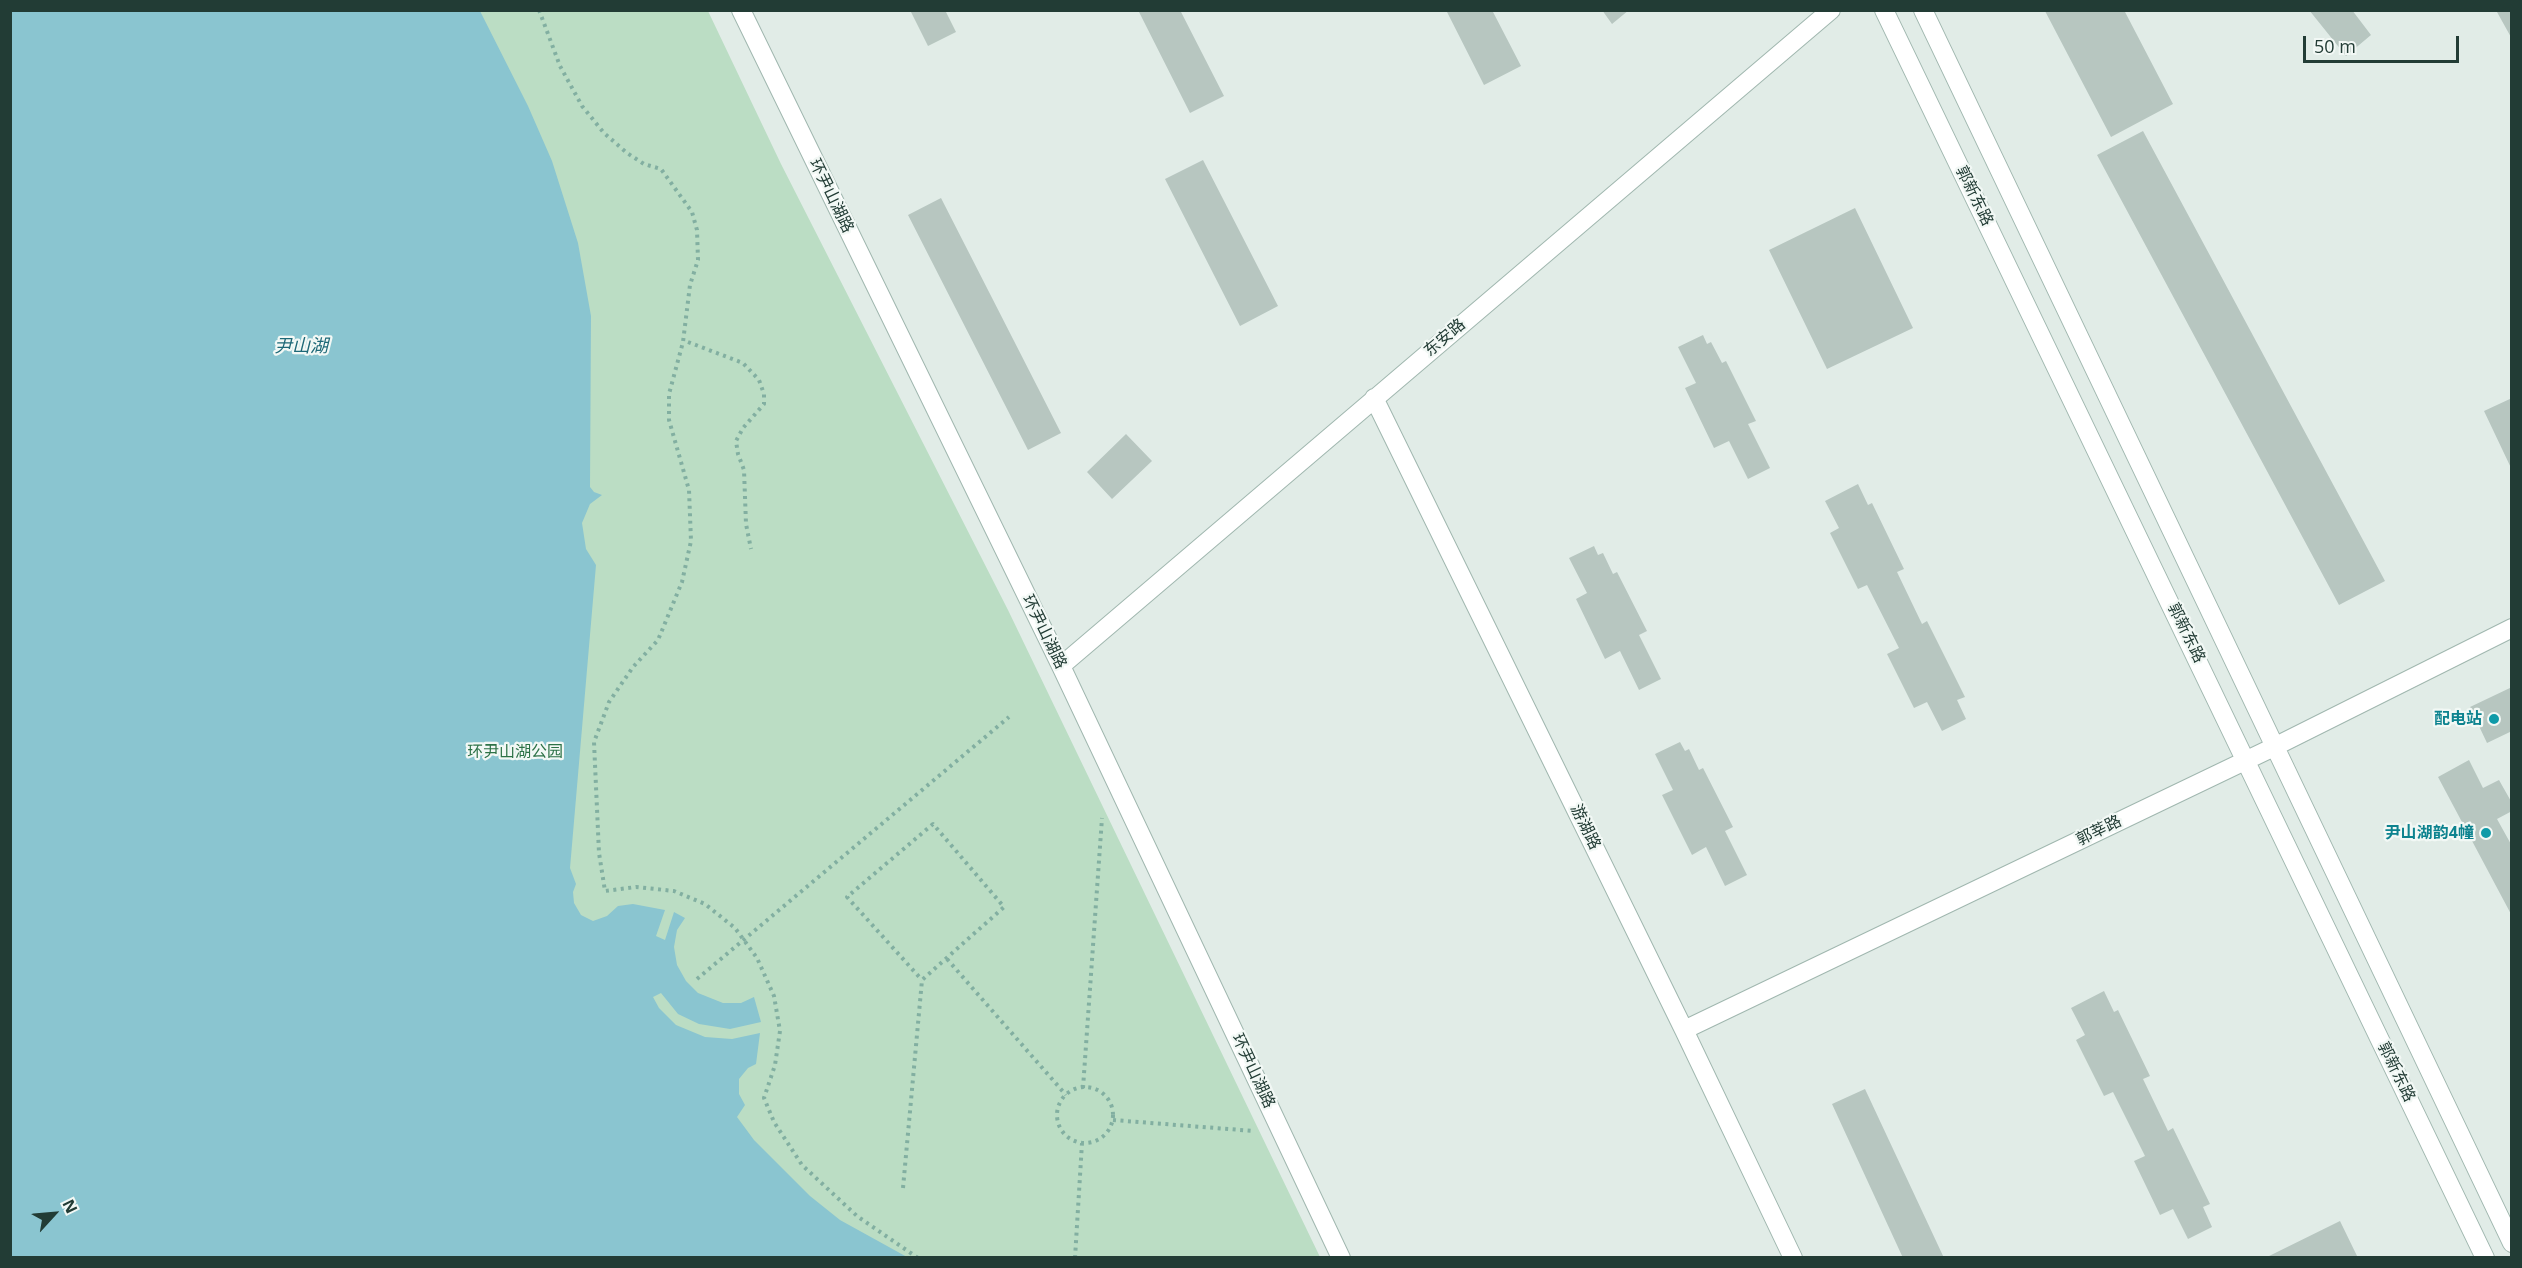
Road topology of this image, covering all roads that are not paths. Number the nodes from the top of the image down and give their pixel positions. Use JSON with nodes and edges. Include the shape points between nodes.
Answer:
{"nodes":[{"id":1,"x":741,"y":10,"type":"edge"},
{"id":2,"x":1831,"y":10,"type":"edge"},
{"id":3,"x":1884,"y":10,"type":"edge"},
{"id":4,"x":1923,"y":10,"type":"edge"},
{"id":5,"x":1374,"y":398,"type":"junction"},
{"id":6,"x":2511,"y":628,"type":"edge"},
{"id":7,"x":1061,"y":666,"type":"junction"},
{"id":8,"x":2274,"y":747,"type":"junction"},
{"id":9,"x":2247,"y":760,"type":"junction"},
{"id":10,"x":1684,"y":1030,"type":"junction"},
{"id":11,"x":2511,"y":1243,"type":"edge"},
{"id":12,"x":1341,"y":1257,"type":"edge"},
{"id":13,"x":1793,"y":1257,"type":"edge"},
{"id":14,"x":2485,"y":1257,"type":"edge"}],
"edges":[{"from":1,"to":7,"type":"street","name":"环尹山湖路"},
{"from":2,"to":5,"type":"street","name":"东安路"},
{"from":3,"to":9,"type":"street","name":"郭新东路"},
{"from":4,"to":8,"type":"street","name":"郭新东路"},
{"from":5,"to":7,"type":"street","name":"东安路"},
{"from":5,"to":10,"type":"street","name":"游湖路"},
{"from":6,"to":8,"type":"street","name":"郭莘路"},
{"from":7,"to":12,"type":"street","name":"环尹山湖路"},
{"from":8,"to":9,"type":"street","name":"郭莘路"},
{"from":8,"to":11,"type":"street","name":"郭新东路"},
{"from":9,"to":10,"type":"street","name":"郭莘路"},
{"from":9,"to":14,"type":"street","name":"郭新东路"},
{"from":10,"to":13,"type":"street","name":"游湖路"}]}
